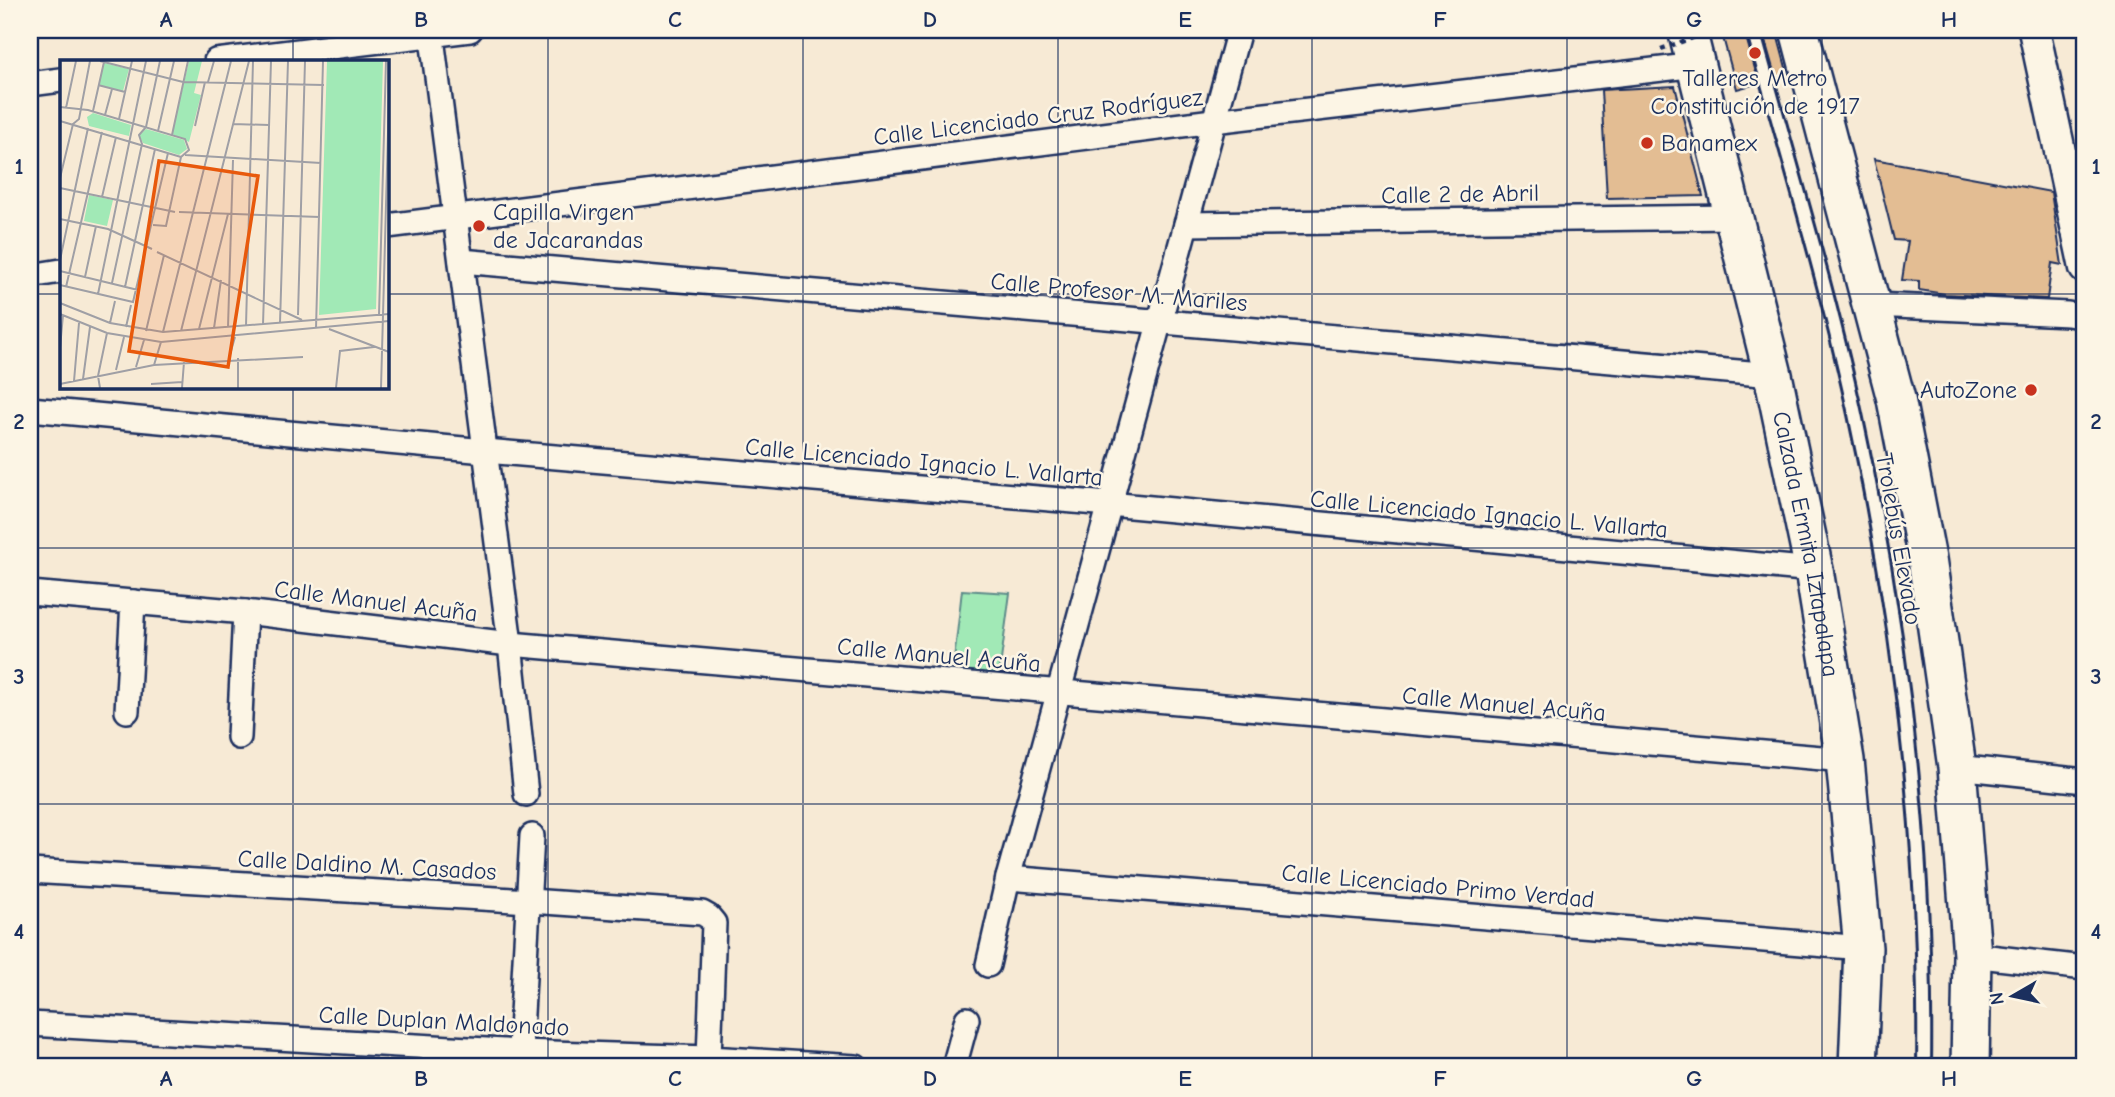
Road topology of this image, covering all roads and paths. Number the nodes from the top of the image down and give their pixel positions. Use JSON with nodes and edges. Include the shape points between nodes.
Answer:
{"nodes":[{"id":1,"x":470,"y":30,"type":"edge"},
{"id":2,"x":1239,"y":30,"type":"edge"},
{"id":3,"x":1715,"y":30,"type":"edge"},
{"id":4,"x":1753,"y":30,"type":"edge"},
{"id":5,"x":1799,"y":30,"type":"edge"},
{"id":6,"x":2034,"y":30,"type":"edge"},
{"id":7,"x":431,"y":32,"type":"edge"},
{"id":8,"x":1674,"y":40,"type":"edge"},
{"id":9,"x":223,"y":60,"type":"edge"},
{"id":10,"x":1697,"y":65,"type":"junction"},
{"id":11,"x":60,"y":80,"type":"edge"},
{"id":12,"x":30,"y":84,"type":"edge"},
{"id":13,"x":1213,"y":121,"type":"junction"},
{"id":14,"x":455,"y":217,"type":"junction"},
{"id":15,"x":1735,"y":217,"type":"junction"},
{"id":16,"x":1186,"y":224,"type":"junction"},
{"id":17,"x":388,"y":226,"type":"edge"},
{"id":18,"x":461,"y":261,"type":"junction"},
{"id":19,"x":2085,"y":268,"type":"edge"},
{"id":20,"x":60,"y":271,"type":"edge"},
{"id":21,"x":30,"y":276,"type":"edge"},
{"id":22,"x":1873,"y":305,"type":"junction"},
{"id":23,"x":2085,"y":317,"type":"edge"},
{"id":24,"x":1158,"y":322,"type":"junction"},
{"id":25,"x":1773,"y":375,"type":"junction"},
{"id":26,"x":30,"y":410,"type":"edge"},
{"id":27,"x":485,"y":451,"type":"junction"},
{"id":28,"x":1109,"y":504,"type":"junction"},
{"id":29,"x":1814,"y":570,"type":"junction"},
{"id":30,"x":30,"y":593,"type":"edge"},
{"id":31,"x":133,"y":602,"type":"junction"},
{"id":32,"x":245,"y":611,"type":"junction"},
{"id":33,"x":510,"y":644,"type":"junction"},
{"id":34,"x":1059,"y":692,"type":"junction"},
{"id":35,"x":127,"y":711,"type":"dead end"},
{"id":36,"x":239,"y":737,"type":"dead end"},
{"id":37,"x":1845,"y":760,"type":"junction"},
{"id":38,"x":1957,"y":767,"type":"junction"},
{"id":39,"x":2085,"y":781,"type":"edge"},
{"id":40,"x":526,"y":794,"type":"dead end"},
{"id":41,"x":532,"y":836,"type":"dead end"},
{"id":42,"x":30,"y":871,"type":"edge"},
{"id":43,"x":1008,"y":878,"type":"junction"},
{"id":44,"x":530,"y":901,"type":"junction"},
{"id":45,"x":1863,"y":947,"type":"junction"},
{"id":46,"x":1972,"y":955,"type":"junction"},
{"id":47,"x":988,"y":965,"type":"dead end"},
{"id":48,"x":2085,"y":968,"type":"edge"},
{"id":49,"x":967,"y":1019,"type":"dead end"},
{"id":50,"x":30,"y":1024,"type":"edge"},
{"id":51,"x":709,"y":1058,"type":"junction"},
{"id":52,"x":520,"y":1060,"type":"edge"},
{"id":53,"x":856,"y":1067,"type":"edge"},
{"id":54,"x":954,"y":1067,"type":"edge"},
{"id":55,"x":1858,"y":1067,"type":"edge"},
{"id":56,"x":1924,"y":1067,"type":"edge"},
{"id":57,"x":1970,"y":1067,"type":"edge"}],
"edges":[{"from":1,"to":7,"type":"street"},
{"from":2,"to":13,"type":"street"},
{"from":3,"to":8,"type":"path","bridge":true},
{"from":4,"to":56,"type":"lane","name":"Trolebús Elevado","via":[[1843,362],[1885,575],[1917,841]]},
{"from":5,"to":22,"type":"main road"},
{"from":6,"to":19,"type":"street"},
{"from":7,"to":9,"type":"street"},
{"from":7,"to":14,"type":"street"},
{"from":8,"to":10,"type":"main road","name":"Calzada Ermita Iztapalapa"},
{"from":10,"to":13,"type":"street","name":"Calle Licenciado Cruz Rodríguez"},
{"from":10,"to":15,"type":"main road","name":"Calzada Ermita Iztapalapa"},
{"from":11,"to":12,"type":"street"},
{"from":13,"to":14,"type":"street","name":"Calle Licenciado Cruz Rodríguez"},
{"from":13,"to":16,"type":"street"},
{"from":14,"to":17,"type":"street","name":"Calle Licenciado Cruz Rodríguez"},
{"from":14,"to":18,"type":"street"},
{"from":15,"to":16,"type":"street","name":"Calle 2 de Abril"},
{"from":15,"to":25,"type":"main road","name":"Calzada Ermita Iztapalapa"},
{"from":16,"to":24,"type":"street"},
{"from":18,"to":24,"type":"street","name":"Calle Profesor M. Mariles"},
{"from":18,"to":27,"type":"street"},
{"from":20,"to":21,"type":"street"},
{"from":22,"to":23,"type":"street"},
{"from":22,"to":38,"type":"main road","via":[[1927,559]]},
{"from":24,"to":25,"type":"street","name":"Calle Profesor M. Mariles"},
{"from":24,"to":28,"type":"street"},
{"from":25,"to":29,"type":"main road","name":"Calzada Ermita Iztapalapa"},
{"from":26,"to":27,"type":"street","name":"Calle Licenciado Ignacio L. Vallarta"},
{"from":27,"to":28,"type":"street","name":"Calle Licenciado Ignacio L. Vallarta"},
{"from":27,"to":33,"type":"street"},
{"from":28,"to":29,"type":"street","name":"Calle Licenciado Ignacio L. Vallarta"},
{"from":28,"to":34,"type":"street"},
{"from":29,"to":37,"type":"main road","name":"Calzada Ermita Iztapalapa"},
{"from":30,"to":31,"type":"street","name":"Calle Manuel Acuña"},
{"from":31,"to":32,"type":"street","name":"Calle Manuel Acuña"},
{"from":31,"to":35,"type":"street"},
{"from":32,"to":33,"type":"street","name":"Calle Manuel Acuña"},
{"from":32,"to":36,"type":"street"},
{"from":33,"to":34,"type":"street","name":"Calle Manuel Acuña"},
{"from":33,"to":40,"type":"street"},
{"from":34,"to":37,"type":"street","name":"Calle Manuel Acuña"},
{"from":34,"to":43,"type":"street"},
{"from":37,"to":45,"type":"main road","name":"Calzada Ermita Iztapalapa"},
{"from":38,"to":39,"type":"street"},
{"from":38,"to":46,"type":"main road"},
{"from":41,"to":44,"type":"street"},
{"from":42,"to":44,"type":"street","name":"Calle Daldino M. Casados"},
{"from":43,"to":45,"type":"street","name":"Calle Licenciado Primo Verdad"},
{"from":43,"to":47,"type":"street"},
{"from":44,"to":51,"type":"street","name":"Calle Daldino M. Casados","via":[[709,917],[715,923]]},
{"from":44,"to":52,"type":"street"},
{"from":45,"to":55,"type":"main road","name":"Calzada Ermita Iztapalapa"},
{"from":46,"to":48,"type":"street"},
{"from":46,"to":57,"type":"main road"},
{"from":49,"to":54,"type":"street"},
{"from":50,"to":52,"type":"street","name":"Calle Duplan Maldonado"},
{"from":51,"to":52,"type":"street","name":"Calle Duplan Maldonado"},
{"from":51,"to":53,"type":"street","name":"Calle Duplan Maldonado"}]}
